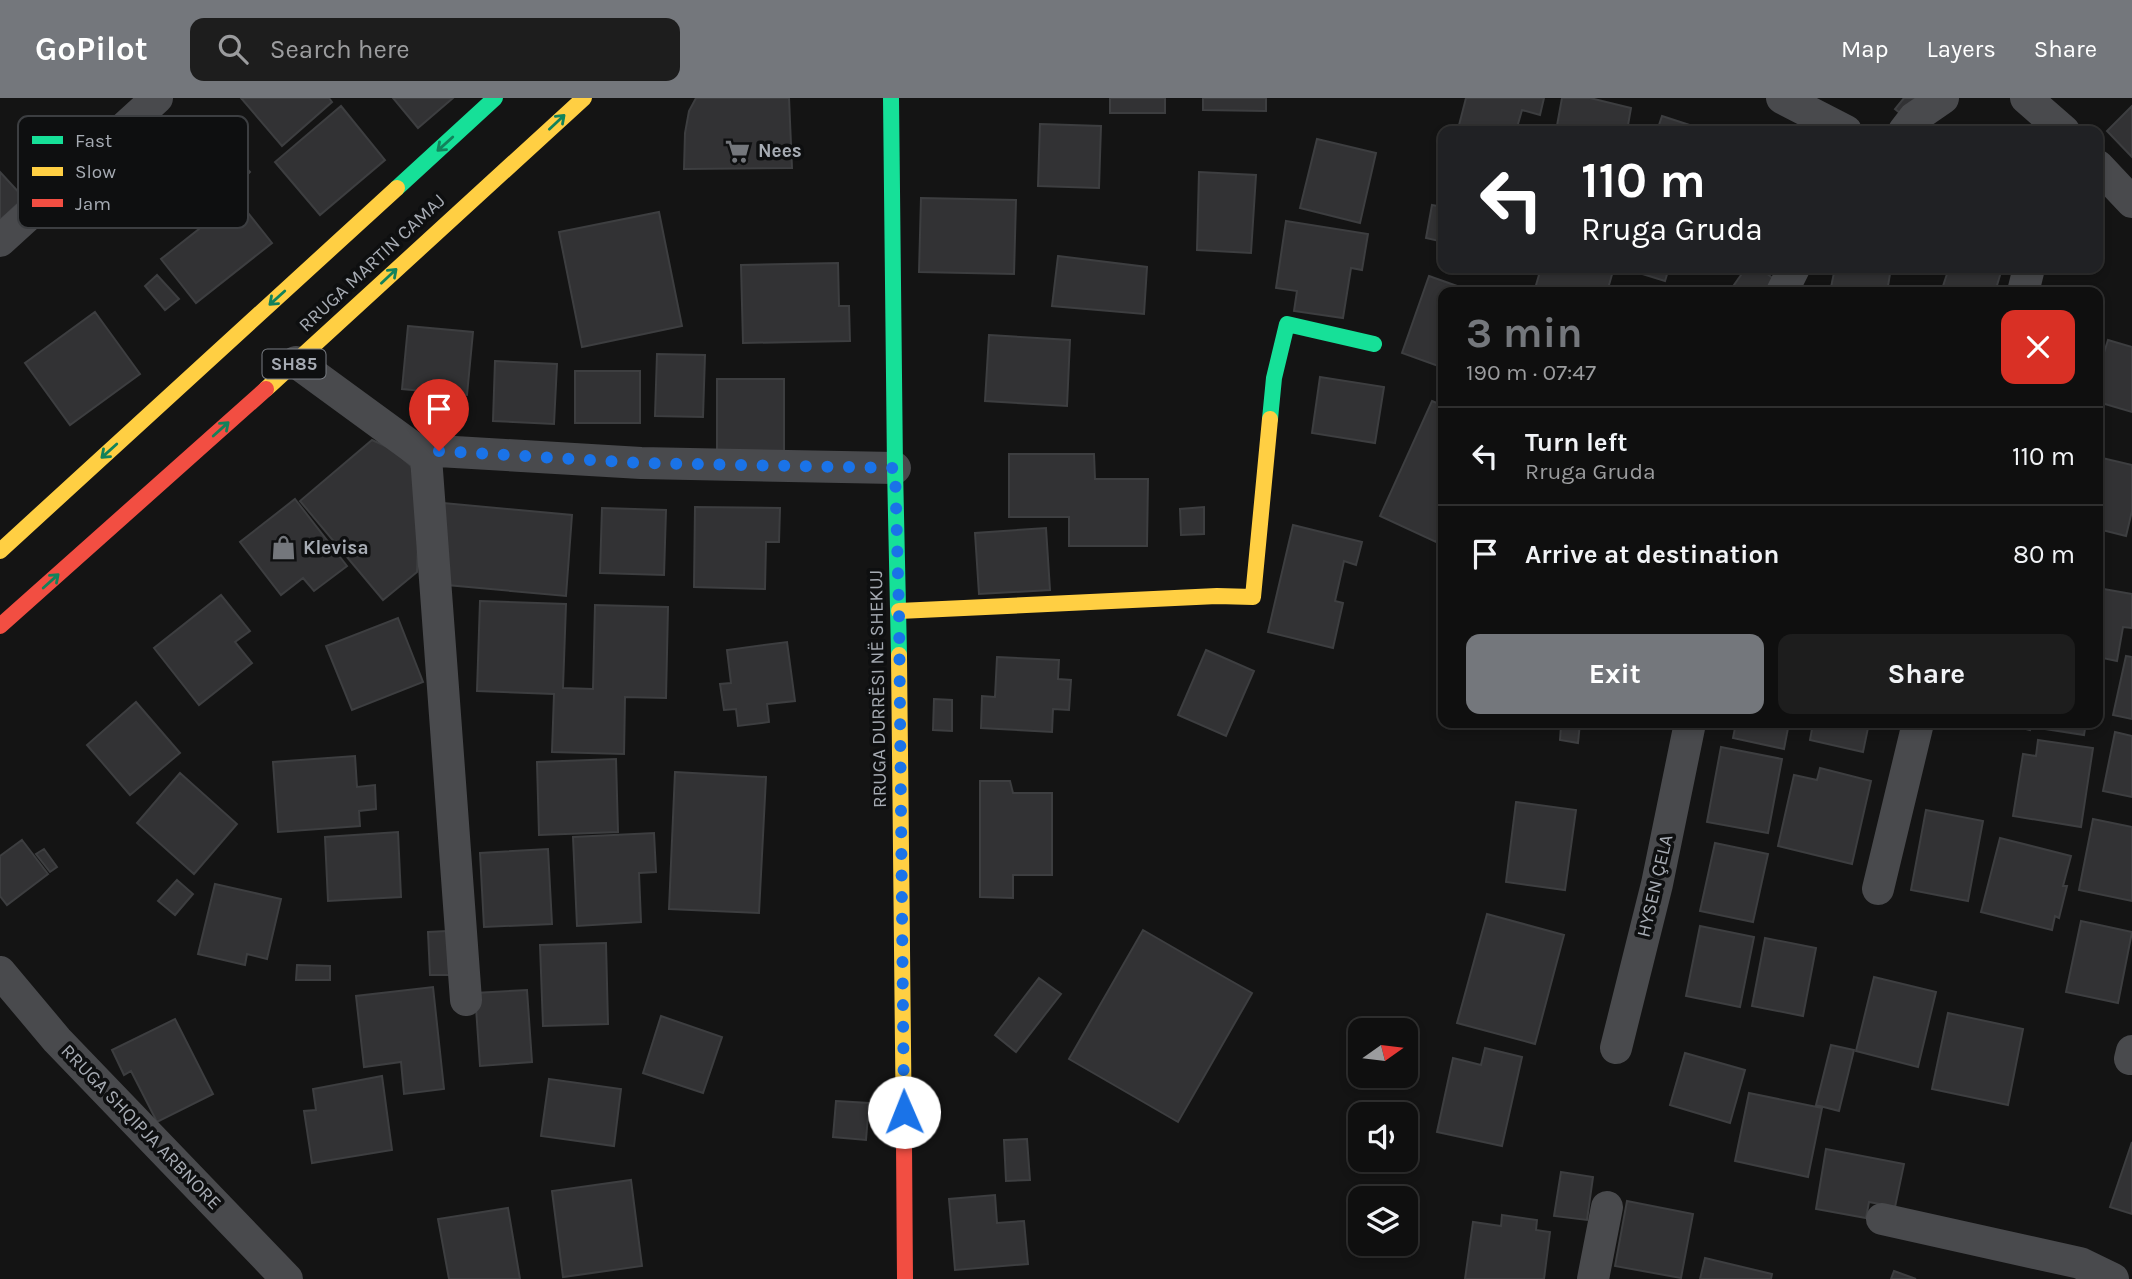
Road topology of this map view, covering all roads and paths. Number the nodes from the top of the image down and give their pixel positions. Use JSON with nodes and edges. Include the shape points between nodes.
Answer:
{"nodes":[{"id":1,"x":157,"y":98,"type":"edge"},
{"id":2,"x":495,"y":98,"type":"edge"},
{"id":3,"x":584,"y":98,"type":"edge"},
{"id":4,"x":891,"y":98,"type":"edge"},
{"id":5,"x":1782,"y":98,"type":"edge"},
{"id":6,"x":1943,"y":98,"type":"edge"},
{"id":7,"x":2026,"y":98,"type":"edge"},
{"id":8,"x":137,"y":116,"type":"edge"},
{"id":9,"x":1836,"y":126,"type":"edge"},
{"id":10,"x":1908,"y":126,"type":"edge"},
{"id":11,"x":2058,"y":126,"type":"edge"},
{"id":12,"x":2103,"y":171,"type":"edge"},
{"id":13,"x":2132,"y":202,"type":"edge"},
{"id":14,"x":18,"y":224,"type":"edge"},
{"id":15,"x":0,"y":240,"type":"edge"},
{"id":16,"x":1374,"y":344,"type":"dead end"},
{"id":17,"x":296,"y":362,"type":"junction"},
{"id":18,"x":426,"y":457,"type":"junction"},
{"id":19,"x":895,"y":468,"type":"junction"},
{"id":20,"x":0,"y":551,"type":"edge"},
{"id":21,"x":899,"y":611,"type":"junction"},
{"id":22,"x":0,"y":626,"type":"edge"},
{"id":23,"x":1689,"y":728,"type":"edge"},
{"id":24,"x":1917,"y":728,"type":"edge"},
{"id":25,"x":1878,"y":889,"type":"dead end"},
{"id":26,"x":0,"y":972,"type":"edge"},
{"id":27,"x":466,"y":1000,"type":"dead end"},
{"id":28,"x":1616,"y":1048,"type":"dead end"},
{"id":29,"x":1607,"y":1207,"type":"dead end"},
{"id":30,"x":1882,"y":1219,"type":"dead end"},
{"id":31,"x":286,"y":1279,"type":"edge"},
{"id":32,"x":905,"y":1279,"type":"edge"},
{"id":33,"x":1593,"y":1279,"type":"edge"},
{"id":34,"x":2113,"y":1279,"type":"edge"}],
"edges":[{"from":1,"to":8,"type":"street"},
{"from":2,"to":20,"type":"main road","name":"RRUGA MARTIN CAMAJ","number":"SH85","one_way":true},
{"from":17,"to":3,"type":"main road","name":"RRUGA MARTIN CAMAJ","number":"SH85","one_way":true},
{"from":4,"to":19,"type":"main road","name":"RRUGA DURRËSI NË SHEKUJ"},
{"from":5,"to":9,"type":"street"},
{"from":6,"to":10,"type":"street"},
{"from":7,"to":11,"type":"street"},
{"from":12,"to":13,"type":"street"},
{"from":14,"to":15,"type":"street"},
{"from":16,"to":21,"type":"main road","via":[[1287,324],[1274,378],[1253,597]]},
{"from":17,"to":18,"type":"street"},
{"from":22,"to":17,"type":"main road","name":"RRUGA MARTIN CAMAJ","number":"SH85","one_way":true},
{"from":18,"to":19,"type":"street","via":[[439,451],[641,463]]},
{"from":18,"to":27,"type":"street"},
{"from":19,"to":21,"type":"main road","name":"RRUGA DURRËSI NË SHEKUJ"},
{"from":21,"to":32,"type":"main road","name":"RRUGA DURRËSI NË SHEKUJ"},
{"from":23,"to":28,"type":"street","name":"HYSEN ÇELA","via":[[1657,884]]},
{"from":24,"to":25,"type":"street"},
{"from":26,"to":31,"type":"street","name":"RRUGA SHQIPJA ARBNORE","via":[[57,1040]]},
{"from":29,"to":33,"type":"street"},
{"from":30,"to":34,"type":"street","via":[[2080,1263]]}]}
